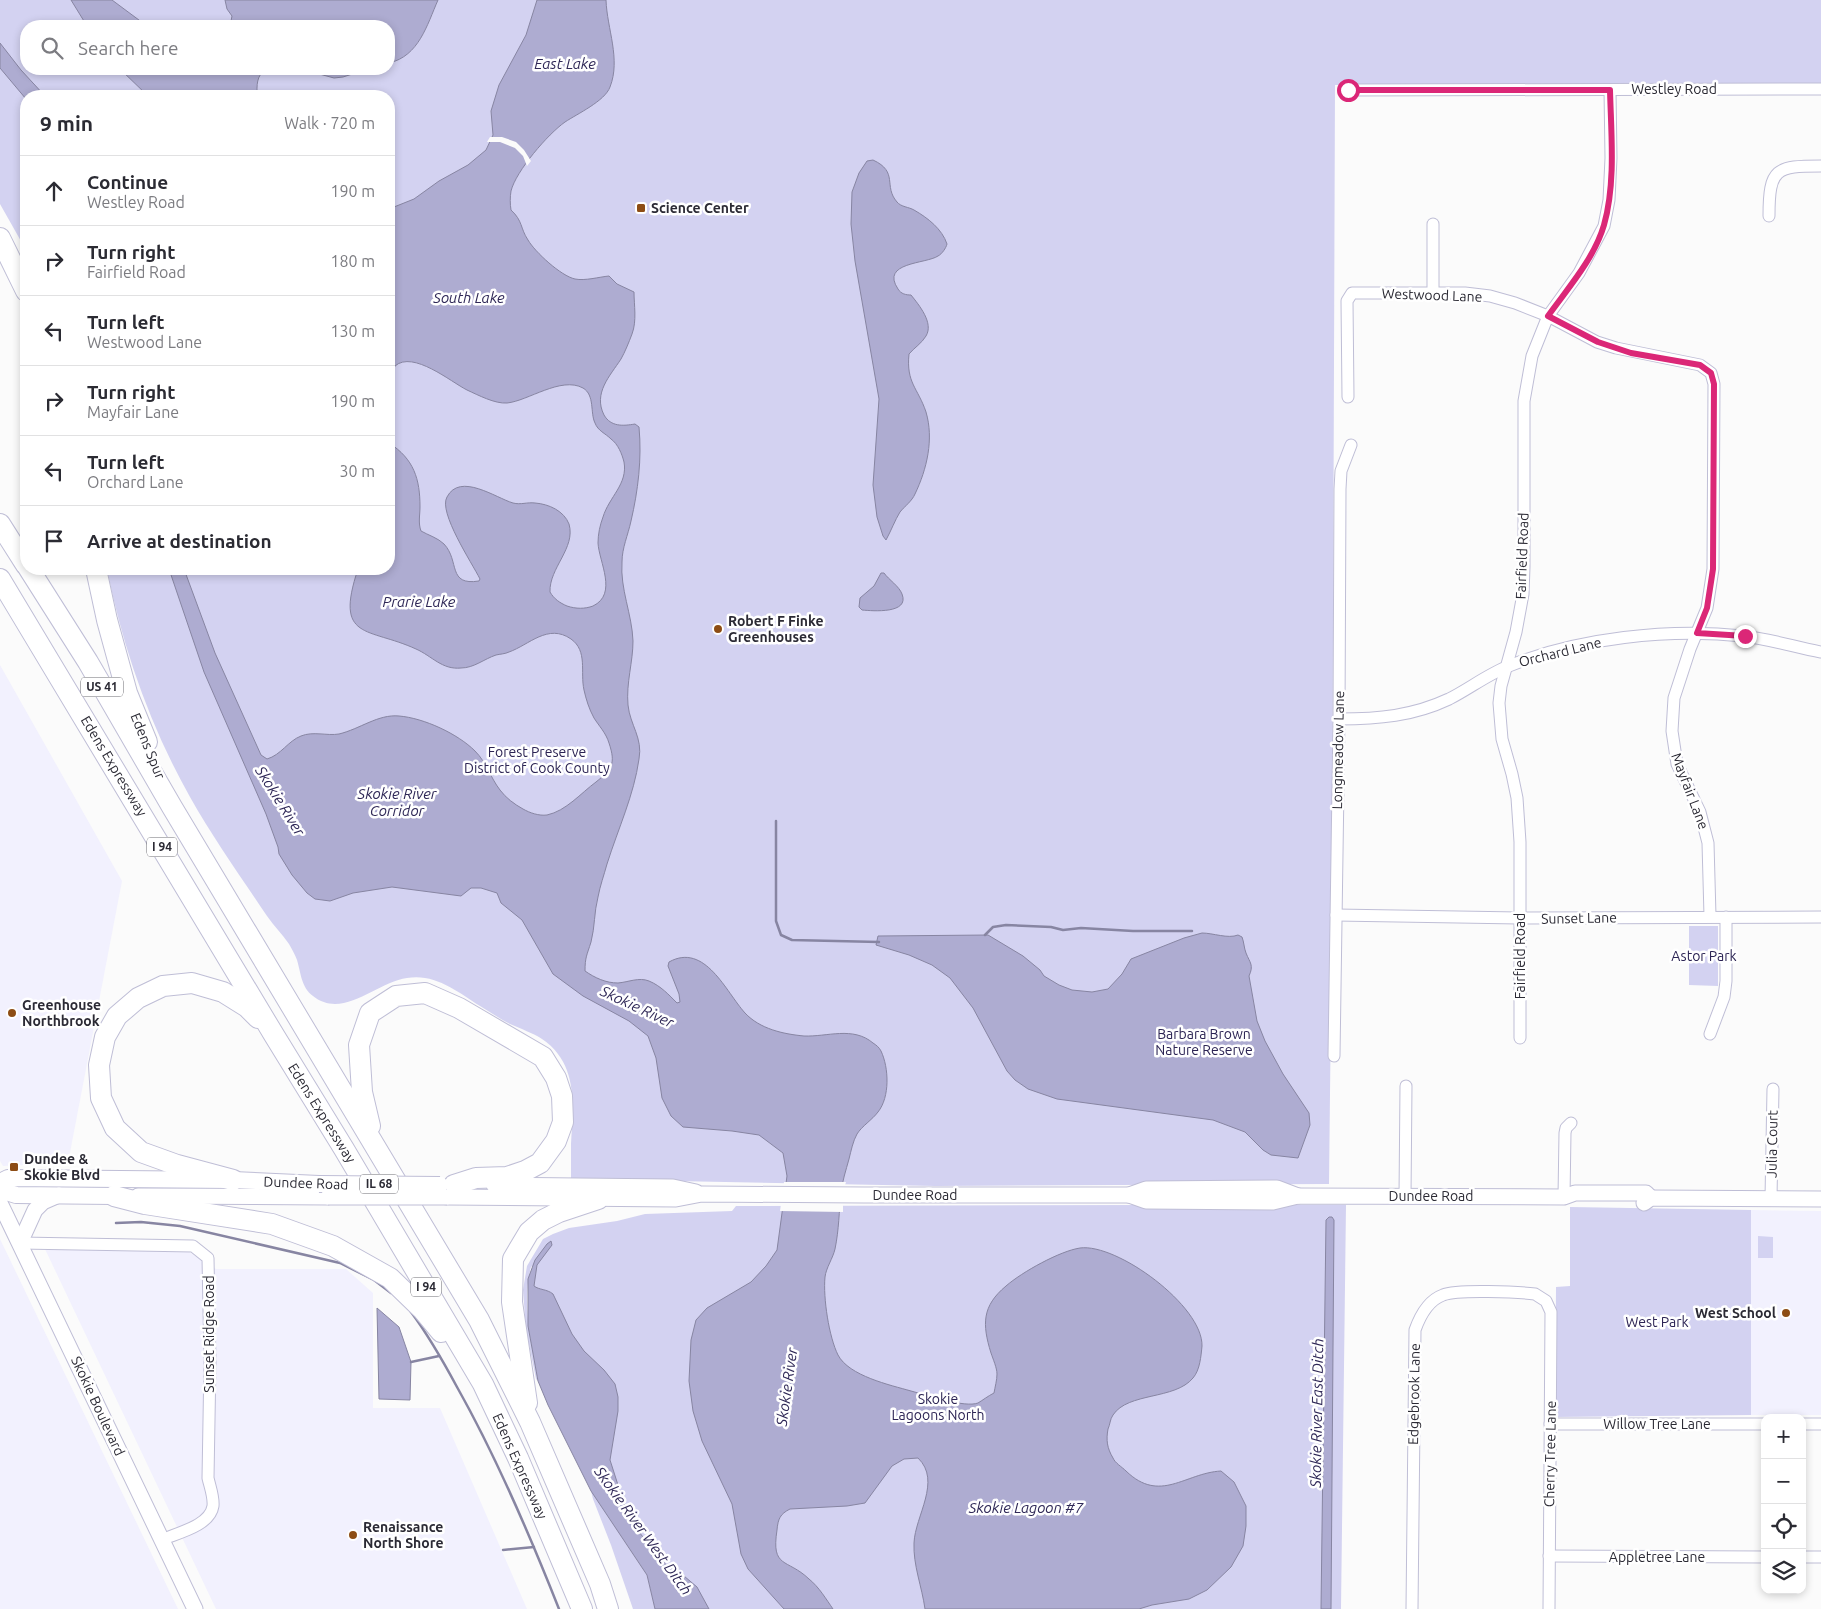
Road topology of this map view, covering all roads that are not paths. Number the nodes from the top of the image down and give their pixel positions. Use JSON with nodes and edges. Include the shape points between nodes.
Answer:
{"nodes":[{"id":1,"x":1821,"y":89,"type":"edge"},
{"id":2,"x":1348,"y":90,"type":"dead end"},
{"id":3,"x":1610,"y":90,"type":"junction"},
{"id":4,"x":1821,"y":166,"type":"edge"},
{"id":5,"x":1769,"y":216,"type":"dead end"},
{"id":6,"x":1433,"y":224,"type":"dead end"},
{"id":7,"x":0,"y":238,"type":"edge"},
{"id":8,"x":20,"y":279,"type":"edge"},
{"id":9,"x":1433,"y":293,"type":"junction"},
{"id":10,"x":1548,"y":316,"type":"junction"},
{"id":11,"x":1711,"y":373,"type":"joint"},
{"id":12,"x":1348,"y":397,"type":"dead end"},
{"id":13,"x":1351,"y":445,"type":"dead end"},
{"id":14,"x":0,"y":524,"type":"edge"},
{"id":15,"x":20,"y":556,"type":"edge"},
{"id":16,"x":33,"y":575,"type":"edge"},
{"id":17,"x":97,"y":575,"type":"edge"},
{"id":18,"x":0,"y":578,"type":"edge"},
{"id":19,"x":0,"y":592,"type":"edge"},
{"id":20,"x":1697,"y":633,"type":"junction"},
{"id":21,"x":1821,"y":652,"type":"edge"},
{"id":22,"x":49,"y":659,"type":"junction"},
{"id":23,"x":1508,"y":666,"type":"junction"},
{"id":24,"x":1339,"y":719,"type":"junction"},
{"id":25,"x":172,"y":807,"type":"junction"},
{"id":26,"x":1336,"y":915,"type":"junction"},
{"id":27,"x":1710,"y":916,"type":"junction"},
{"id":28,"x":1726,"y":917,"type":"junction"},
{"id":29,"x":1821,"y":917,"type":"edge"},
{"id":30,"x":1520,"y":918,"type":"junction"},
{"id":31,"x":1710,"y":1034,"type":"dead end"},
{"id":32,"x":274,"y":1035,"type":"junction"},
{"id":33,"x":1520,"y":1038,"type":"dead end"},
{"id":34,"x":1334,"y":1056,"type":"dead end"},
{"id":35,"x":1406,"y":1086,"type":"dead end"},
{"id":36,"x":1773,"y":1089,"type":"dead end"},
{"id":37,"x":1570,"y":1123,"type":"dead end"},
{"id":38,"x":374,"y":1143,"type":"junction"},
{"id":39,"x":233,"y":1180,"type":"junction"},
{"id":40,"x":0,"y":1182,"type":"edge"},
{"id":41,"x":447,"y":1189,"type":"junction"},
{"id":42,"x":0,"y":1190,"type":"edge"},
{"id":43,"x":324,"y":1190,"type":"junction"},
{"id":44,"x":702,"y":1194,"type":"junction"},
{"id":45,"x":60,"y":1195,"type":"junction"},
{"id":46,"x":114,"y":1196,"type":"junction"},
{"id":47,"x":1405,"y":1196,"type":"junction"},
{"id":48,"x":1564,"y":1197,"type":"junction"},
{"id":49,"x":1771,"y":1198,"type":"junction"},
{"id":50,"x":1821,"y":1198,"type":"edge"},
{"id":51,"x":598,"y":1199,"type":"junction"},
{"id":52,"x":0,"y":1203,"type":"edge"},
{"id":53,"x":20,"y":1243,"type":"junction"},
{"id":54,"x":1546,"y":1301,"type":"joint"},
{"id":55,"x":482,"y":1384,"type":"junction"},
{"id":56,"x":530,"y":1422,"type":"junction"},
{"id":57,"x":1550,"y":1424,"type":"junction"},
{"id":58,"x":1761,"y":1424,"type":"edge"},
{"id":59,"x":1806,"y":1424,"type":"edge"},
{"id":60,"x":1821,"y":1424,"type":"edge"},
{"id":61,"x":161,"y":1540,"type":"junction"},
{"id":62,"x":1549,"y":1556,"type":"junction"},
{"id":63,"x":1761,"y":1557,"type":"edge"},
{"id":64,"x":1806,"y":1557,"type":"edge"},
{"id":65,"x":1821,"y":1557,"type":"edge"},
{"id":66,"x":195,"y":1609,"type":"edge"},
{"id":67,"x":582,"y":1609,"type":"edge"},
{"id":68,"x":608,"y":1609,"type":"edge"},
{"id":69,"x":1412,"y":1609,"type":"edge"},
{"id":70,"x":1550,"y":1609,"type":"edge"}],
"edges":[{"from":1,"to":3,"type":"street","name":"Westley Road"},
{"from":2,"to":3,"type":"street","name":"Westley Road"},
{"from":3,"to":10,"type":"street","name":"Fairfield Road","via":[[1609,200],[1604,226],[1579,273]]},
{"from":4,"to":5,"type":"street","via":[[1794,166],[1778,173],[1773,180]]},
{"from":6,"to":9,"type":"street"},
{"from":7,"to":8,"type":"highway"},
{"from":9,"to":10,"type":"street","name":"Westwood Lane","via":[[1490,296]]},
{"from":9,"to":12,"type":"street","name":"Westwood Lane","via":[[1352,293],[1348,296]]},
{"from":10,"to":11,"type":"street","name":"Westwood Lane","via":[[1598,342],[1631,353],[1691,363]]},
{"from":10,"to":23,"type":"street","name":"Fairfield Road","via":[[1532,356],[1524,401],[1523,585]]},
{"from":11,"to":20,"type":"street","name":"Mayfair Lane","via":[[1714,384],[1713,569],[1707,608]]},
{"from":13,"to":24,"type":"street","name":"Longmeadow Lane","via":[[1340,478]]},
{"from":14,"to":15,"type":"highway"},
{"from":16,"to":25,"type":"highway","number":"US 41","via":[[88,662]]},
{"from":17,"to":25,"type":"highway","name":"Edens Spur","number":"I 94","via":[[127,693]]},
{"from":18,"to":22,"type":"highway"},
{"from":19,"to":22,"type":"highway","number":"I 94"},
{"from":20,"to":21,"type":"street","name":"Orchard Lane","via":[[1745,636]]},
{"from":20,"to":23,"type":"street","name":"Orchard Lane","via":[[1602,641]]},
{"from":20,"to":27,"type":"street","name":"Mayfair Lane","via":[[1674,698],[1672,731],[1677,764],[1700,812],[1706,833]]},
{"from":22,"to":32,"type":"highway","name":"Edens Expressway","number":"I 94"},
{"from":23,"to":24,"type":"street","name":"Orchard Lane","via":[[1424,709],[1374,719]]},
{"from":23,"to":30,"type":"street","name":"Fairfield Road","via":[[1501,686],[1499,720],[1517,798]]},
{"from":24,"to":26,"type":"street","name":"Longmeadow Lane"},
{"from":25,"to":38,"type":"highway","name":"Edens Expressway","number":"I 94"},
{"from":26,"to":30,"type":"street","name":"Sunset Lane"},
{"from":26,"to":34,"type":"street","name":"Longmeadow Lane"},
{"from":27,"to":28,"type":"street","name":"Sunset Lane"},
{"from":27,"to":30,"type":"street","name":"Sunset Lane"},
{"from":28,"to":29,"type":"street","name":"Sunset Lane"},
{"from":28,"to":31,"type":"street","via":[[1724,997]]},
{"from":30,"to":33,"type":"street","name":"Fairfield Road"},
{"from":32,"to":39,"type":"highway","via":[[247,1007],[223,992],[192,983],[163,986],[138,998],[117,1016],[105,1037],[99,1065],[101,1098],[116,1128],[141,1152]]},
{"from":32,"to":55,"type":"highway","name":"Edens Expressway","number":"I 94"},
{"from":35,"to":47,"type":"street"},
{"from":36,"to":49,"type":"street","name":"Julia Court"},
{"from":37,"to":48,"type":"street","via":[[1564,1138]]},
{"from":38,"to":41,"type":"highway","via":[[362,1092],[359,1045],[370,1013],[396,996],[425,993],[459,1008],[543,1057],[562,1096],[563,1122],[556,1141],[540,1163],[525,1171],[507,1177],[476,1178]]},
{"from":38,"to":56,"type":"highway","name":"Edens Expressway","number":"I 94","via":[[479,1320]]},
{"from":39,"to":40,"type":"main road","name":"Dundee Road","number":"IL 68","via":[[8,1178]]},
{"from":39,"to":43,"type":"main road","name":"Dundee Road","number":"IL 68"},
{"from":41,"to":43,"type":"main road","name":"Dundee Road","number":"IL 68","bridge":true},
{"from":41,"to":44,"type":"main road","name":"Dundee Road","via":[[673,1187]]},
{"from":41,"to":51,"type":"main road","name":"Dundee Road"},
{"from":42,"to":45,"type":"main road","name":"Dundee Road","via":[[16,1195]]},
{"from":43,"to":46,"type":"main road","name":"Dundee Road"},
{"from":44,"to":47,"type":"main road","name":"Dundee Road","via":[[1129,1195],[1146,1201],[1273,1202],[1298,1196]]},
{"from":44,"to":51,"type":"main road","name":"Dundee Road","via":[[676,1199]]},
{"from":45,"to":46,"type":"main road","name":"Dundee Road"},
{"from":45,"to":53,"type":"main road","via":[[43,1202],[35,1210]]},
{"from":46,"to":55,"type":"highway","via":[[272,1224],[333,1246],[390,1278],[422,1309]]},
{"from":47,"to":48,"type":"main road","name":"Dundee Road"},
{"from":48,"to":49,"type":"main road","name":"Dundee Road","via":[[1575,1193],[1646,1193],[1651,1198]]},
{"from":49,"to":50,"type":"main road","name":"Dundee Road"},
{"from":51,"to":56,"type":"highway","via":[[543,1220],[529,1232],[514,1259],[512,1302]]},
{"from":52,"to":53,"type":"main road","name":"Skokie Boulevard"},
{"from":53,"to":61,"type":"main road","name":"Skokie Boulevard"},
{"from":53,"to":61,"type":"street","name":"Sunset Ridge Road","via":[[193,1246],[208,1258],[208,1478],[213,1508],[202,1523]]},
{"from":54,"to":57,"type":"street","name":"Cherry Tree Lane","via":[[1552,1319]]},
{"from":54,"to":69,"type":"street","name":"Edgebrook Lane","via":[[1527,1293],[1444,1294],[1430,1304],[1418,1321],[1414,1339]]},
{"from":55,"to":67,"type":"highway","name":"Edens Expressway","number":"I 94","via":[[518,1458]]},
{"from":56,"to":68,"type":"highway","name":"Edens Expressway","number":"I 94"},
{"from":57,"to":58,"type":"street","name":"Willow Tree Lane"},
{"from":57,"to":62,"type":"street","name":"Cherry Tree Lane"},
{"from":59,"to":60,"type":"street"},
{"from":61,"to":66,"type":"main road","name":"Skokie Boulevard"},
{"from":62,"to":63,"type":"street","name":"Appletree Lane"},
{"from":62,"to":70,"type":"street","name":"Cherry Tree Lane"},
{"from":64,"to":65,"type":"street"}]}
